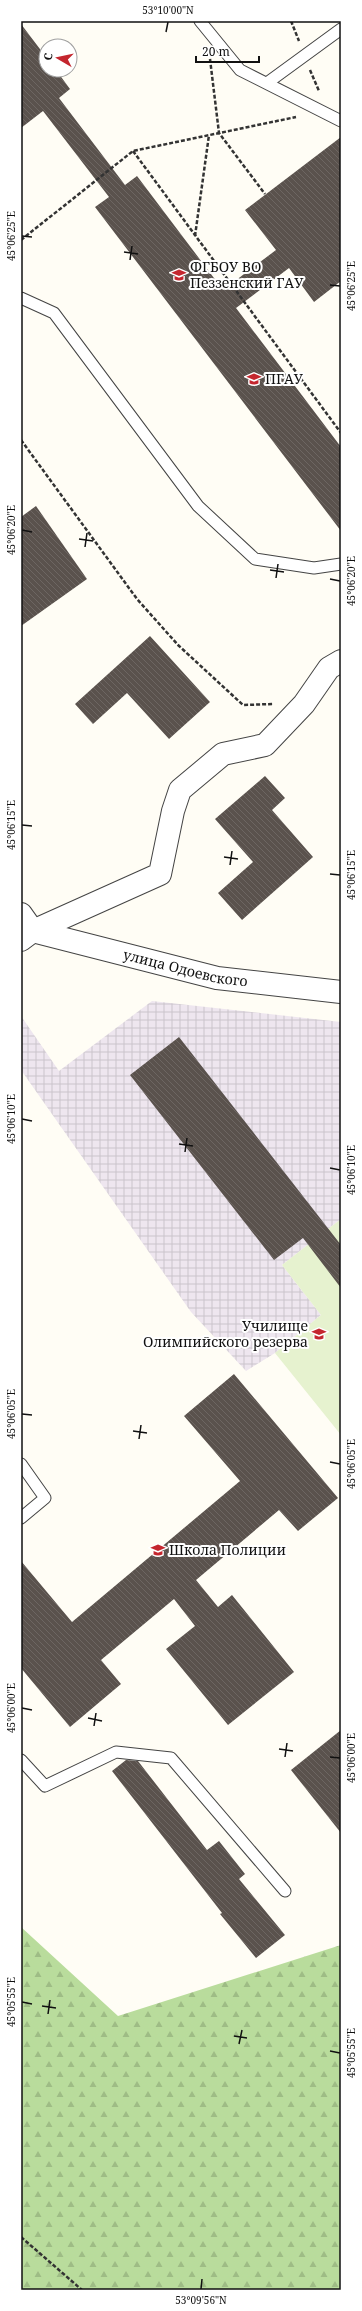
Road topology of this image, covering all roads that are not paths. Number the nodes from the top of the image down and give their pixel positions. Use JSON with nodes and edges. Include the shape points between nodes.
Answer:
{"nodes":[{"id":1,"x":203,"y":25,"type":"edge"},
{"id":2,"x":341,"y":28,"type":"edge"},
{"id":3,"x":267,"y":84,"type":"junction"},
{"id":4,"x":341,"y":121,"type":"edge"},
{"id":5,"x":21,"y":298,"type":"edge"},
{"id":6,"x":341,"y":564,"type":"edge"},
{"id":7,"x":341,"y":661,"type":"edge"},
{"id":8,"x":25,"y":928,"type":"edge"},
{"id":9,"x":341,"y":992,"type":"edge"},
{"id":10,"x":21,"y":1464,"type":"edge"},
{"id":11,"x":21,"y":1518,"type":"edge"},
{"id":12,"x":21,"y":1760,"type":"edge"},
{"id":13,"x":286,"y":1890,"type":"dead end"}],
"edges":[{"from":1,"to":3,"type":"lane","via":[[240,70]]},
{"from":2,"to":3,"type":"lane"},
{"from":3,"to":4,"type":"lane"},
{"from":5,"to":6,"type":"lane","via":[[54,313],[198,506],[255,559],[314,568]]},
{"from":7,"to":8,"type":"street","via":[[329,668],[304,704],[265,745],[223,754],[180,790],[160,874]]},
{"from":8,"to":9,"type":"street","name":"улица Одоевского","via":[[217,978]]},
{"from":10,"to":11,"type":"lane","via":[[45,1498]]},
{"from":12,"to":13,"type":"lane","via":[[44,1786],[116,1752],[171,1758]]}]}
